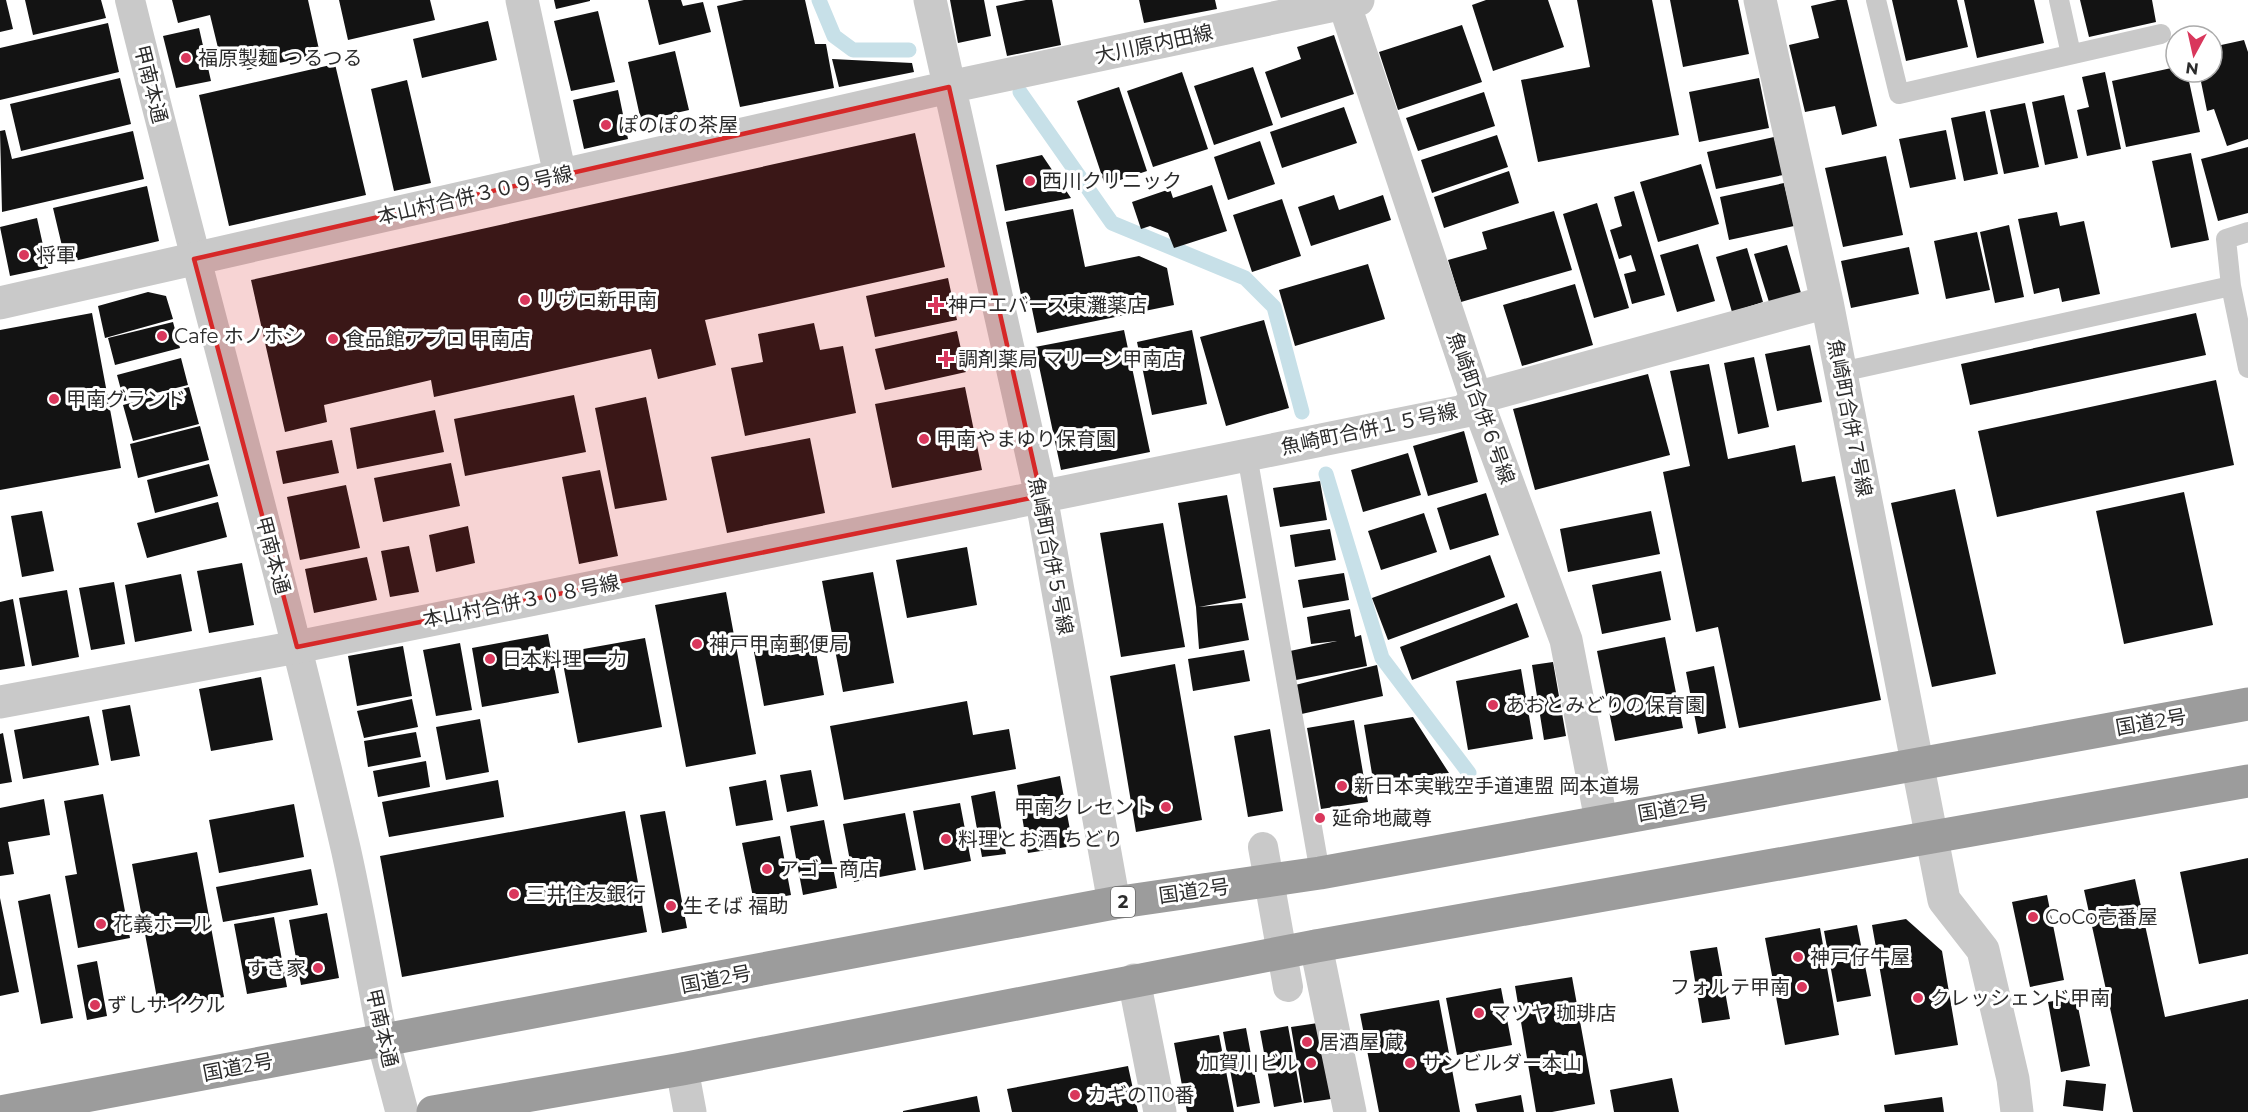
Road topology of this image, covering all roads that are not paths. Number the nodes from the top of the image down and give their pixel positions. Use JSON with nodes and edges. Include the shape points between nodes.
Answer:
{"nodes":[{"id":1,"x":130,"y":0,"type":"edge"},
{"id":2,"x":522,"y":0,"type":"edge"},
{"id":3,"x":930,"y":0,"type":"edge"},
{"id":4,"x":1760,"y":0,"type":"edge"},
{"id":5,"x":1876,"y":0,"type":"edge"},
{"id":6,"x":2059,"y":0,"type":"edge"},
{"id":7,"x":1348,"y":1,"type":"edge"},
{"id":8,"x":2161,"y":34,"type":"dead end"},
{"id":9,"x":2071,"y":54,"type":"junction"},
{"id":10,"x":950,"y":87,"type":"junction"},
{"id":11,"x":560,"y":175,"type":"junction"},
{"id":12,"x":2248,"y":232,"type":"edge"},
{"id":13,"x":194,"y":259,"type":"junction"},
{"id":14,"x":2232,"y":286,"type":"junction"},
{"id":15,"x":1827,"y":302,"type":"junction"},
{"id":16,"x":0,"y":303,"type":"edge"},
{"id":17,"x":2248,"y":368,"type":"edge"},
{"id":18,"x":1841,"y":372,"type":"junction"},
{"id":19,"x":1476,"y":398,"type":"junction"},
{"id":20,"x":1247,"y":455,"type":"junction"},
{"id":21,"x":1041,"y":496,"type":"junction"},
{"id":22,"x":297,"y":647,"type":"junction"},
{"id":23,"x":0,"y":702,"type":"edge"},
{"id":24,"x":2248,"y":704,"type":"edge"},
{"id":25,"x":1918,"y":765,"type":"junction"},
{"id":26,"x":2248,"y":781,"type":"edge"},
{"id":27,"x":1601,"y":820,"type":"junction"},
{"id":28,"x":1933,"y":838,"type":"junction"},
{"id":29,"x":1263,"y":847,"type":"dead end"},
{"id":30,"x":1320,"y":873,"type":"junction"},
{"id":31,"x":1114,"y":903,"type":"junction"},
{"id":32,"x":1316,"y":946,"type":"junction"},
{"id":33,"x":1134,"y":980,"type":"junction"},
{"id":34,"x":1288,"y":987,"type":"dead end"},
{"id":35,"x":383,"y":1040,"type":"junction"},
{"id":36,"x":682,"y":1069,"type":"junction"},
{"id":37,"x":0,"y":1112,"type":"edge"},
{"id":38,"x":402,"y":1112,"type":"edge"},
{"id":39,"x":433,"y":1112,"type":"edge"},
{"id":40,"x":690,"y":1112,"type":"edge"},
{"id":41,"x":1160,"y":1112,"type":"edge"},
{"id":42,"x":1350,"y":1112,"type":"edge"},
{"id":43,"x":2017,"y":1112,"type":"edge"}],
"edges":[{"from":1,"to":13,"type":"street","name":"甲南本通"},
{"from":2,"to":11,"type":"street"},
{"from":3,"to":10,"type":"street","name":"魚崎町合併５号線"},
{"from":4,"to":15,"type":"street","name":"魚崎町合併７号線"},
{"from":5,"to":9,"type":"lane","via":[[1899,94]]},
{"from":6,"to":9,"type":"lane"},
{"from":7,"to":10,"type":"street","name":"大川原内田線"},
{"from":7,"to":19,"type":"street","name":"魚崎町合併６号線"},
{"from":8,"to":9,"type":"lane"},
{"from":10,"to":11,"type":"street","name":"本山村合併３０９号線"},
{"from":10,"to":21,"type":"street","name":"魚崎町合併５号線"},
{"from":11,"to":13,"type":"street","name":"本山村合併３０９号線"},
{"from":12,"to":14,"type":"lane","via":[[2226,239]]},
{"from":13,"to":16,"type":"street","name":"本山村合併３０９号線"},
{"from":13,"to":22,"type":"street","name":"甲南本通"},
{"from":14,"to":17,"type":"lane"},
{"from":14,"to":18,"type":"lane"},
{"from":15,"to":18,"type":"street","name":"魚崎町合併７号線"},
{"from":15,"to":19,"type":"street","name":"魚崎町合併１５号線"},
{"from":18,"to":25,"type":"street","name":"魚崎町合併７号線"},
{"from":19,"to":20,"type":"street","name":"魚崎町合併１５号線","via":[[1465,411]]},
{"from":19,"to":27,"type":"street","name":"魚崎町合併６号線","via":[[1566,640]]},
{"from":20,"to":21,"type":"street","name":"魚崎町合併１５号線"},
{"from":20,"to":30,"type":"lane"},
{"from":21,"to":22,"type":"street","name":"本山村合併３０８号線"},
{"from":21,"to":31,"type":"street","name":"魚崎町合併５号線"},
{"from":22,"to":23,"type":"street","name":"本山村合併３０８号線"},
{"from":22,"to":35,"type":"street","name":"甲南本通","via":[[347,853]]},
{"from":24,"to":25,"type":"highway","name":"国道2号","number":"2"},
{"from":25,"to":27,"type":"highway","name":"国道2号","number":"2"},
{"from":25,"to":28,"type":"street","name":"魚崎町合併７号線"},
{"from":26,"to":28,"type":"highway"},
{"from":27,"to":30,"type":"highway","name":"国道2号","number":"2"},
{"from":28,"to":32,"type":"highway"},
{"from":28,"to":43,"type":"street","name":"魚崎町合併７号線","via":[[1944,900],[1983,950],[2013,1078]]},
{"from":29,"to":34,"type":"street"},
{"from":30,"to":31,"type":"highway","name":"国道2号","number":"2"},
{"from":31,"to":35,"type":"highway","name":"国道2号","number":"2"},
{"from":32,"to":33,"type":"highway"},
{"from":32,"to":42,"type":"street"},
{"from":33,"to":36,"type":"highway"},
{"from":33,"to":41,"type":"street"},
{"from":35,"to":37,"type":"highway","name":"国道2号","number":"2"},
{"from":35,"to":38,"type":"street","name":"甲南本通"},
{"from":36,"to":39,"type":"highway"},
{"from":36,"to":40,"type":"street"}]}
